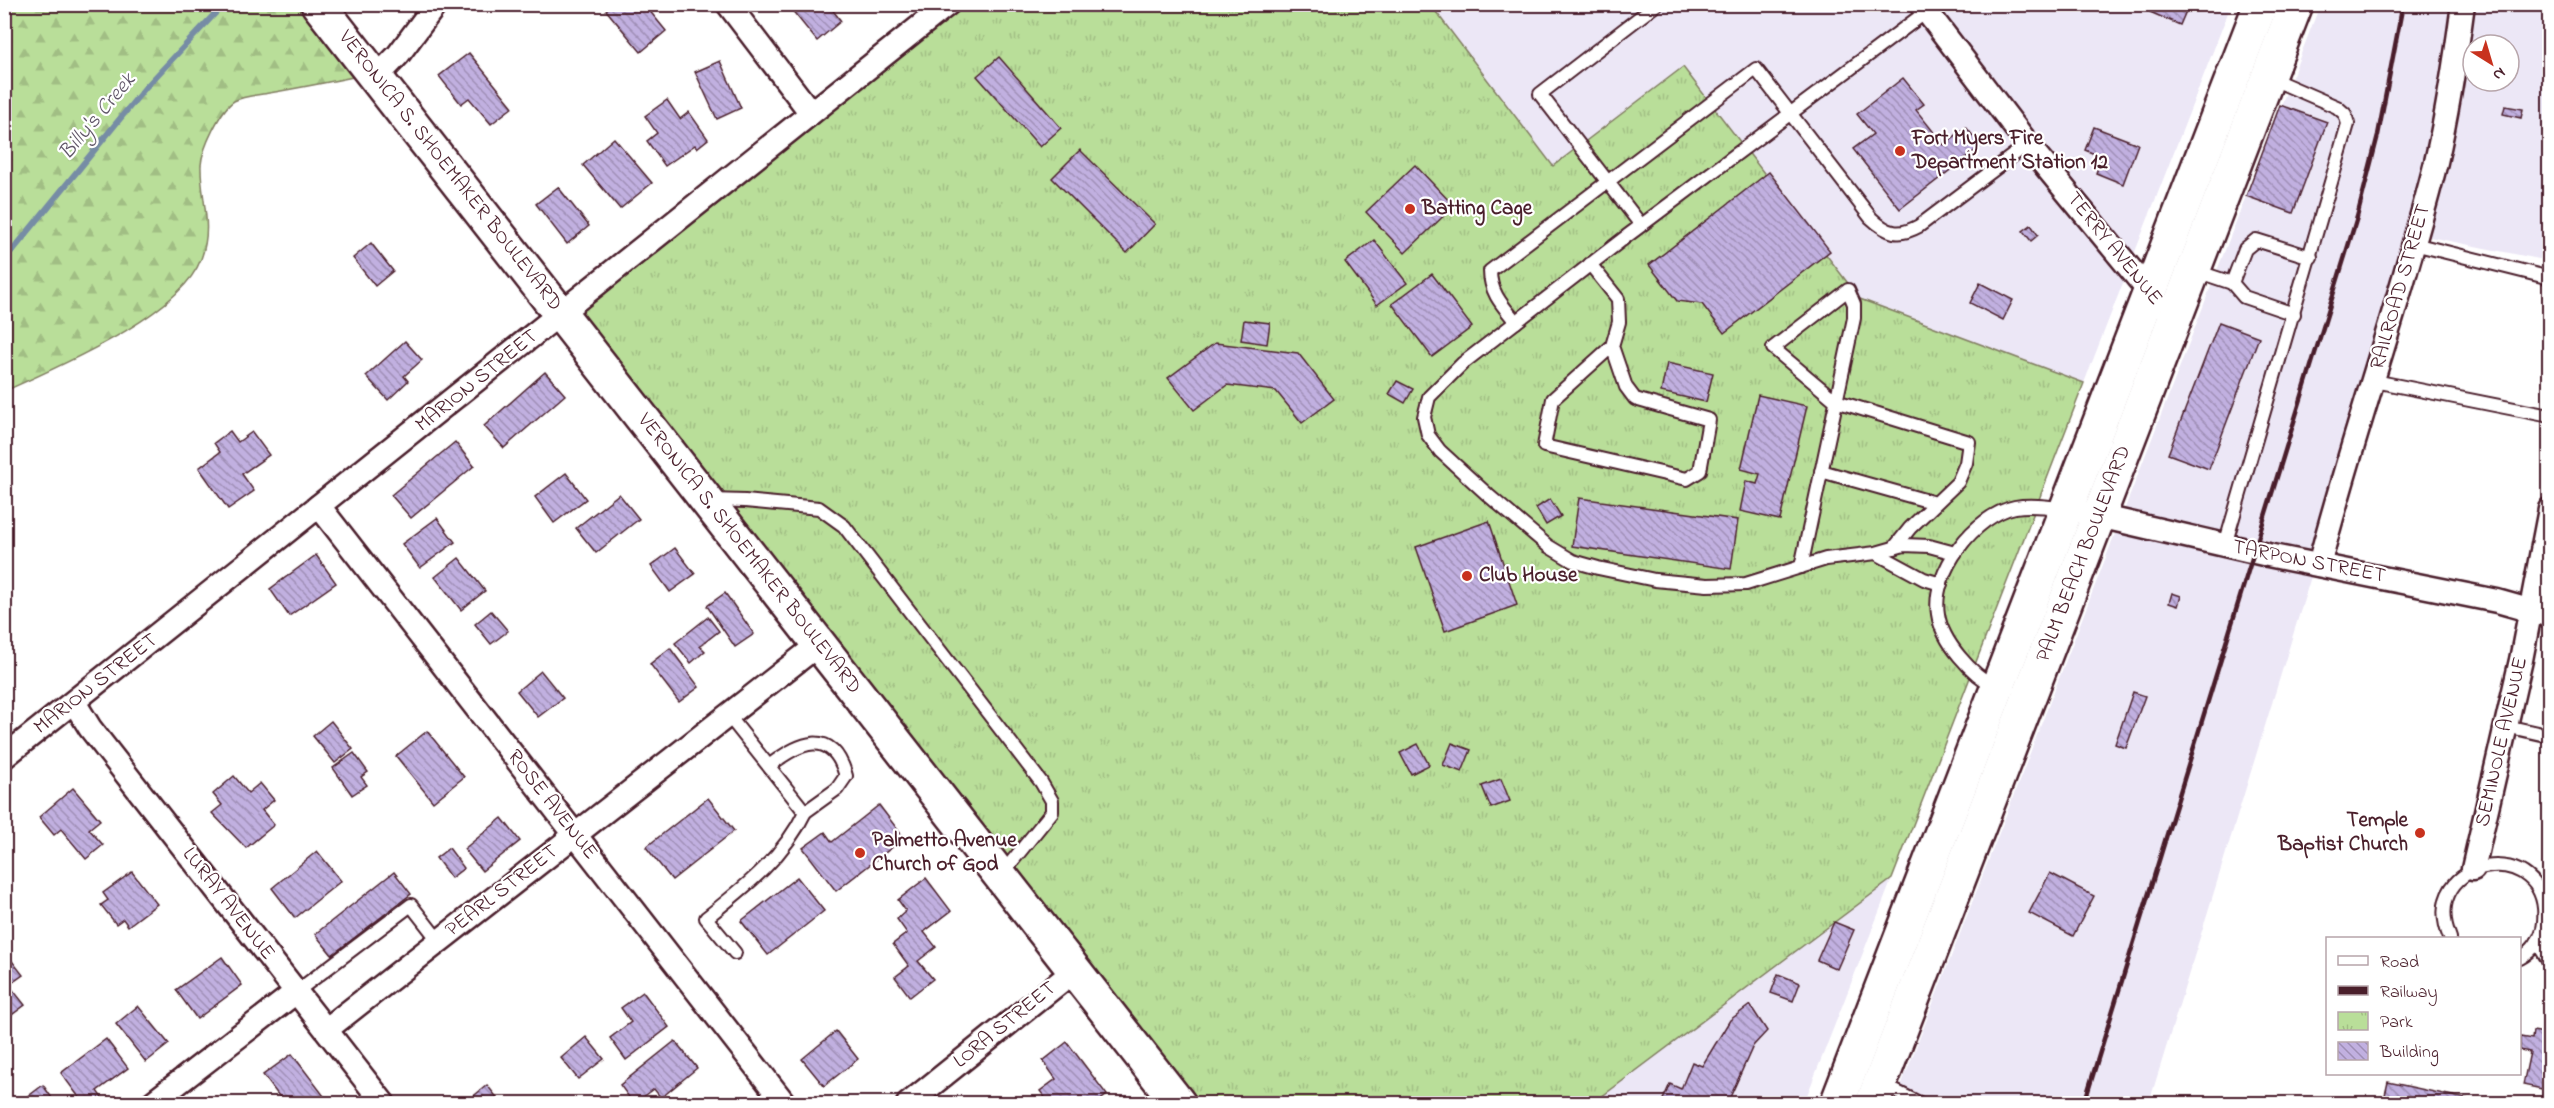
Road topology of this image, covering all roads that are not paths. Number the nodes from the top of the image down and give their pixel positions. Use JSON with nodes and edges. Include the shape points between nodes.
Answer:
{"nodes":[{"id":1,"x":318,"y":4,"type":"edge"},
{"id":2,"x":436,"y":4,"type":"edge"},
{"id":3,"x":728,"y":4,"type":"edge"},
{"id":4,"x":948,"y":4,"type":"edge"},
{"id":5,"x":1657,"y":4,"type":"edge"},
{"id":6,"x":2260,"y":4,"type":"edge"},
{"id":7,"x":2296,"y":4,"type":"edge"},
{"id":8,"x":2463,"y":4,"type":"edge"},
{"id":9,"x":1928,"y":7,"type":"edge"},
{"id":10,"x":377,"y":77,"type":"junction"},
{"id":11,"x":2269,"y":78,"type":"junction"},
{"id":12,"x":811,"y":113,"type":"junction"},
{"id":13,"x":1790,"y":113,"type":"junction"},
{"id":14,"x":2028,"y":144,"type":"junction"},
{"id":15,"x":1608,"y":182,"type":"junction"},
{"id":16,"x":1641,"y":225,"type":"junction"},
{"id":17,"x":2414,"y":244,"type":"junction"},
{"id":18,"x":2311,"y":257,"type":"junction"},
{"id":19,"x":1590,"y":264,"type":"junction"},
{"id":20,"x":2178,"y":265,"type":"junction"},
{"id":21,"x":2550,"y":278,"type":"edge"},
{"id":22,"x":2232,"y":283,"type":"junction"},
{"id":23,"x":2150,"y":293,"type":"junction"},
{"id":24,"x":561,"y":312,"type":"junction"},
{"id":25,"x":2294,"y":314,"type":"junction"},
{"id":26,"x":1516,"y":322,"type":"junction"},
{"id":27,"x":2174,"y":322,"type":"junction"},
{"id":28,"x":1612,"y":346,"type":"junction"},
{"id":29,"x":2374,"y":381,"type":"junction"},
{"id":30,"x":1836,"y":401,"type":"junction"},
{"id":31,"x":2550,"y":416,"type":"edge"},
{"id":32,"x":1821,"y":471,"type":"junction"},
{"id":33,"x":707,"y":500,"type":"junction"},
{"id":34,"x":1935,"y":503,"type":"junction"},
{"id":35,"x":319,"y":506,"type":"junction"},
{"id":36,"x":2067,"y":509,"type":"junction"},
{"id":37,"x":2550,"y":509,"type":"edge"},
{"id":38,"x":2099,"y":516,"type":"junction"},
{"id":39,"x":2225,"y":545,"type":"junction"},
{"id":40,"x":1894,"y":548,"type":"junction"},
{"id":41,"x":1876,"y":553,"type":"junction"},
{"id":42,"x":1955,"y":553,"type":"junction"},
{"id":43,"x":2319,"y":566,"type":"junction"},
{"id":44,"x":1801,"y":567,"type":"junction"},
{"id":45,"x":1941,"y":584,"type":"junction"},
{"id":46,"x":2540,"y":614,"type":"edge"},
{"id":47,"x":819,"y":644,"type":"junction"},
{"id":48,"x":1998,"y":688,"type":"junction"},
{"id":49,"x":74,"y":702,"type":"junction"},
{"id":50,"x":728,"y":715,"type":"junction"},
{"id":51,"x":2506,"y":726,"type":"junction"},
{"id":52,"x":2550,"y":735,"type":"edge"},
{"id":53,"x":4,"y":757,"type":"edge"},
{"id":54,"x":769,"y":766,"type":"junction"},
{"id":55,"x":805,"y":812,"type":"junction"},
{"id":56,"x":575,"y":834,"type":"junction"},
{"id":57,"x":2473,"y":869,"type":"junction"},
{"id":58,"x":1001,"y":876,"type":"junction"},
{"id":59,"x":1904,"y":936,"type":"junction"},
{"id":60,"x":2449,"y":937,"type":"edge"},
{"id":61,"x":439,"y":941,"type":"junction"},
{"id":62,"x":2537,"y":942,"type":"junction"},
{"id":63,"x":735,"y":953,"type":"dead end"},
{"id":64,"x":2521,"y":957,"type":"edge"},
{"id":65,"x":2550,"y":963,"type":"edge"},
{"id":66,"x":1075,"y":970,"type":"junction"},
{"id":67,"x":296,"y":992,"type":"junction"},
{"id":68,"x":327,"y":1029,"type":"junction"},
{"id":69,"x":1876,"y":1093,"type":"edge"},
{"id":70,"x":151,"y":1104,"type":"edge"},
{"id":71,"x":384,"y":1104,"type":"edge"},
{"id":72,"x":785,"y":1104,"type":"edge"},
{"id":73,"x":908,"y":1104,"type":"edge"},
{"id":74,"x":1179,"y":1104,"type":"edge"},
{"id":75,"x":1837,"y":1104,"type":"edge"},
{"id":76,"x":1921,"y":1104,"type":"edge"}],
"edges":[{"from":1,"to":10,"type":"main road","name":"VERONICA S. SHOEMAKER BOULEVARD"},
{"from":2,"to":10,"type":"street"},
{"from":3,"to":12,"type":"street"},
{"from":4,"to":12,"type":"street","name":"MARION STREET"},
{"from":5,"to":15,"type":"lane","via":[[1540,94]]},
{"from":6,"to":20,"type":"main road","name":"PALM BEACH BOULEVARD"},
{"from":7,"to":11,"type":"main road","name":"PALM BEACH BOULEVARD"},
{"from":8,"to":17,"type":"street","name":"RAILROAD STREET","via":[[2452,82]]},
{"from":9,"to":13,"type":"lane"},
{"from":9,"to":14,"type":"street","name":"TERRY AVENUE"},
{"from":10,"to":24,"type":"main road","name":"VERONICA S. SHOEMAKER BOULEVARD"},
{"from":11,"to":18,"type":"lane","via":[[2337,107],[2348,124]]},
{"from":11,"to":20,"type":"main road","name":"PALM BEACH BOULEVARD"},
{"from":12,"to":24,"type":"street","name":"MARION STREET"},
{"from":13,"to":14,"type":"lane","via":[[1871,219],[1893,234],[1919,226]]},
{"from":13,"to":15,"type":"lane","via":[[1756,69]]},
{"from":13,"to":16,"type":"lane"},
{"from":14,"to":23,"type":"street","name":"TERRY AVENUE"},
{"from":15,"to":16,"type":"lane"},
{"from":15,"to":26,"type":"lane","via":[[1490,271],[1497,299]]},
{"from":16,"to":19,"type":"lane"},
{"from":17,"to":21,"type":"lane"},
{"from":17,"to":29,"type":"street","name":"RAILROAD STREET"},
{"from":18,"to":22,"type":"lane","via":[[2256,240],[2246,249]]},
{"from":18,"to":25,"type":"lane"},
{"from":19,"to":26,"type":"lane"},
{"from":19,"to":28,"type":"lane","via":[[1618,299],[1619,322]]},
{"from":20,"to":22,"type":"lane"},
{"from":20,"to":23,"type":"main road","name":"PALM BEACH BOULEVARD"},
{"from":20,"to":27,"type":"main road","name":"PALM BEACH BOULEVARD"},
{"from":22,"to":25,"type":"lane","via":[[2244,297]]},
{"from":23,"to":27,"type":"street","name":"TERRY AVENUE"},
{"from":23,"to":36,"type":"main road","name":"PALM BEACH BOULEVARD"},
{"from":24,"to":33,"type":"main road","name":"VERONICA S. SHOEMAKER BOULEVARD"},
{"from":24,"to":35,"type":"street","name":"MARION STREET"},
{"from":25,"to":39,"type":"lane"},
{"from":26,"to":44,"type":"lane","via":[[1442,382],[1429,398],[1424,417],[1428,435],[1440,452],[1488,495],[1548,546],[1573,561],[1598,568],[1655,580],[1707,585],[1746,584]]},
{"from":27,"to":38,"type":"main road","name":"PALM BEACH BOULEVARD"},
{"from":28,"to":28,"type":"lane","via":[[1553,399],[1544,446],[1687,479],[1700,471],[1709,420],[1635,399],[1626,387]]},
{"from":29,"to":31,"type":"lane"},
{"from":29,"to":43,"type":"street","name":"RAILROAD STREET"},
{"from":30,"to":30,"type":"lane","via":[[1854,318],[1848,290],[1773,348]]},
{"from":30,"to":32,"type":"lane"},
{"from":30,"to":34,"type":"lane","via":[[1969,442],[1958,482]]},
{"from":32,"to":34,"type":"lane"},
{"from":32,"to":44,"type":"lane"},
{"from":33,"to":47,"type":"main road","name":"VERONICA S. SHOEMAKER BOULEVARD"},
{"from":33,"to":58,"type":"lane","via":[[819,508],[844,526],[1052,801],[1052,812]]},
{"from":34,"to":40,"type":"lane"},
{"from":35,"to":49,"type":"street","name":"MARION STREET"},
{"from":35,"to":56,"type":"street","name":"ROSE AVENUE"},
{"from":36,"to":38,"type":"street","name":"TARPON STREET"},
{"from":36,"to":42,"type":"lane","via":[[2015,507],[1972,531]]},
{"from":36,"to":48,"type":"main road","name":"PALM BEACH BOULEVARD"},
{"from":37,"to":46,"type":"street","name":"SEMINOLE AVENUE"},
{"from":38,"to":39,"type":"street","name":"TARPON STREET"},
{"from":38,"to":69,"type":"main road","name":"PALM BEACH BOULEVARD"},
{"from":39,"to":43,"type":"street","name":"TARPON STREET"},
{"from":40,"to":41,"type":"lane"},
{"from":40,"to":42,"type":"lane","via":[[1929,546]]},
{"from":41,"to":44,"type":"lane","via":[[1826,559]]},
{"from":41,"to":45,"type":"lane"},
{"from":42,"to":45,"type":"lane"},
{"from":43,"to":46,"type":"street","name":"TARPON STREET","via":[[2498,600]]},
{"from":45,"to":48,"type":"lane","via":[[1938,614],[1946,634],[1969,666]]},
{"from":46,"to":51,"type":"street","name":"SEMINOLE AVENUE"},
{"from":47,"to":50,"type":"street","name":"PEARL STREET"},
{"from":47,"to":58,"type":"main road","name":"VERONICA S. SHOEMAKER BOULEVARD"},
{"from":48,"to":59,"type":"main road","name":"PALM BEACH BOULEVARD"},
{"from":49,"to":53,"type":"street","name":"MARION STREET"},
{"from":49,"to":67,"type":"street","name":"LURAY AVENUE","via":[[90,728]]},
{"from":50,"to":54,"type":"lane"},
{"from":50,"to":56,"type":"street","name":"PEARL STREET"},
{"from":51,"to":52,"type":"lane"},
{"from":51,"to":57,"type":"street","name":"SEMINOLE AVENUE"},
{"from":54,"to":55,"type":"lane"},
{"from":54,"to":55,"type":"lane","via":[[805,743],[821,744],[831,750],[846,776],[837,789]]},
{"from":55,"to":63,"type":"lane","via":[[782,851],[706,918]]},
{"from":56,"to":61,"type":"street","name":"PEARL STREET"},
{"from":56,"to":72,"type":"street","name":"ROSE AVENUE"},
{"from":57,"to":60,"type":"lane","via":[[2460,878],[2444,908]]},
{"from":57,"to":62,"type":"lane","via":[[2505,866],[2533,882],[2545,911],[2544,927]]},
{"from":58,"to":66,"type":"main road","name":"VERONICA S. SHOEMAKER BOULEVARD"},
{"from":59,"to":69,"type":"main road","via":[[1905,976],[1874,1058]]},
{"from":59,"to":75,"type":"main road","name":"PALM BEACH BOULEVARD"},
{"from":61,"to":67,"type":"lane","via":[[411,905]]},
{"from":61,"to":68,"type":"street","name":"PEARL STREET"},
{"from":62,"to":64,"type":"lane"},
{"from":62,"to":65,"type":"lane"},
{"from":66,"to":73,"type":"street","name":"LORA STREET"},
{"from":66,"to":74,"type":"main road","name":"VERONICA S. SHOEMAKER BOULEVARD"},
{"from":67,"to":68,"type":"street","name":"LURAY AVENUE"},
{"from":67,"to":70,"type":"street"},
{"from":68,"to":71,"type":"street","name":"LURAY AVENUE"},
{"from":69,"to":76,"type":"lane"}]}
